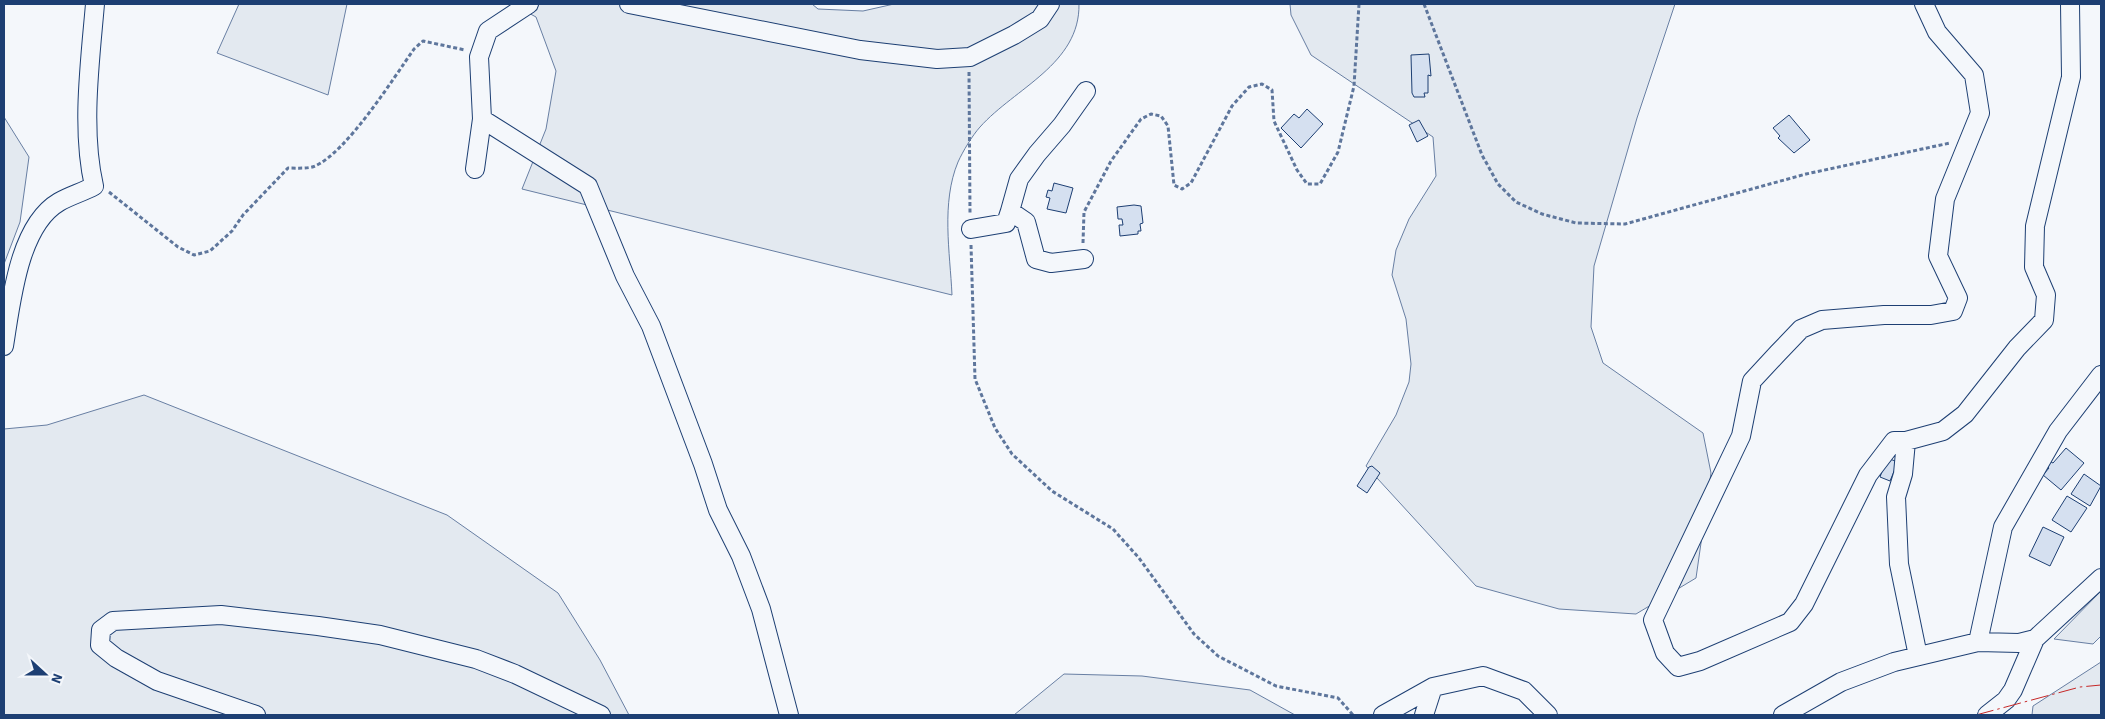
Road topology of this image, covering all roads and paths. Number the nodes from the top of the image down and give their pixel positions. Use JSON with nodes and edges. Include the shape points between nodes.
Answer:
{"nodes":[{"id":1,"x":95,"y":4,"type":"edge"},
{"id":2,"x":529,"y":4,"type":"edge"},
{"id":3,"x":629,"y":4,"type":"edge"},
{"id":4,"x":1050,"y":4,"type":"edge"},
{"id":5,"x":1359,"y":4,"type":"edge"},
{"id":6,"x":1424,"y":4,"type":"edge"},
{"id":7,"x":1924,"y":4,"type":"edge"},
{"id":8,"x":2070,"y":4,"type":"edge"},
{"id":9,"x":479,"y":57,"type":"junction"},
{"id":10,"x":970,"y":58,"type":"junction"},
{"id":11,"x":1086,"y":91,"type":"dead end"},
{"id":12,"x":482,"y":119,"type":"junction"},
{"id":13,"x":1970,"y":139,"type":"junction"},
{"id":14,"x":475,"y":169,"type":"dead end"},
{"id":15,"x":94,"y":186,"type":"junction"},
{"id":16,"x":1010,"y":211,"type":"junction"},
{"id":17,"x":971,"y":229,"type":"junction"},
{"id":18,"x":1084,"y":259,"type":"joint"},
{"id":19,"x":4,"y":346,"type":"edge"},
{"id":20,"x":2101,"y":374,"type":"edge"},
{"id":21,"x":1906,"y":441,"type":"junction"},
{"id":22,"x":2101,"y":578,"type":"edge"},
{"id":23,"x":2035,"y":639,"type":"junction"},
{"id":24,"x":1978,"y":642,"type":"junction"},
{"id":25,"x":1918,"y":656,"type":"junction"},
{"id":26,"x":1432,"y":687,"type":"junction"},
{"id":27,"x":256,"y":715,"type":"edge"},
{"id":28,"x":601,"y":715,"type":"edge"},
{"id":29,"x":789,"y":715,"type":"edge"},
{"id":30,"x":1353,"y":715,"type":"edge"},
{"id":31,"x":1383,"y":715,"type":"edge"},
{"id":32,"x":1424,"y":715,"type":"edge"},
{"id":33,"x":1548,"y":715,"type":"edge"},
{"id":34,"x":1783,"y":715,"type":"edge"},
{"id":35,"x":1987,"y":715,"type":"edge"}],
"edges":[{"from":1,"to":15,"type":"street","via":[[88,161]]},
{"from":2,"to":9,"type":"street","via":[[488,31]]},
{"from":3,"to":10,"type":"street","via":[[860,50],[937,59]]},
{"from":4,"to":10,"type":"street","via":[[1040,19]]},
{"from":5,"to":18,"type":"path","via":[[1354,86],[1338,152],[1320,184],[1307,184],[1297,170],[1274,122],[1272,90],[1262,84],[1249,87],[1232,106],[1191,183],[1182,189],[1174,185],[1168,126],[1161,116],[1151,114],[1140,119],[1116,154],[1084,212]]},
{"from":6,"to":13,"type":"path","via":[[1482,155],[1498,184],[1516,202],[1542,214],[1576,223],[1626,224],[1806,174]]},
{"from":7,"to":13,"type":"street","via":[[1937,32],[1974,75],[1980,113]]},
{"from":8,"to":21,"type":"street","via":[[2071,77],[2035,226],[2034,267],[2046,295],[2044,320],[2017,348],[1965,414],[1943,431]]},
{"from":9,"to":12,"type":"street"},
{"from":9,"to":15,"type":"path","via":[[463,49],[423,42],[414,49],[371,110],[334,152],[314,167],[288,168],[210,251],[194,255],[178,247],[111,193]]},
{"from":10,"to":17,"type":"path"},
{"from":11,"to":16,"type":"street","via":[[1019,179]]},
{"from":12,"to":14,"type":"street"},
{"from":12,"to":29,"type":"street","via":[[588,186],[625,276],[651,326],[718,510],[741,556],[761,609]]},
{"from":13,"to":21,"type":"street","via":[[1945,199],[1938,256],[1958,298],[1953,311],[1931,316],[1884,315],[1822,320],[1801,328],[1752,381],[1741,436],[1653,620],[1665,654],[1678,667],[1700,661],[1790,622],[1804,604],[1868,475],[1894,441]]},
{"from":15,"to":19,"type":"street","via":[[57,202],[39,221],[26,244],[14,286]]},
{"from":16,"to":17,"type":"street","via":[[1006,223]]},
{"from":16,"to":18,"type":"street","via":[[1026,222],[1036,259],[1051,263]]},
{"from":17,"to":30,"type":"path","via":[[975,379],[994,428],[1012,454],[1052,491],[1113,529],[1139,558],[1194,634],[1218,656],[1276,686],[1338,698]]},
{"from":20,"to":24,"type":"street","via":[[2058,431],[2003,526]]},
{"from":21,"to":25,"type":"street","via":[[1896,497],[1898,564]]},
{"from":22,"to":23,"type":"street"},
{"from":23,"to":24,"type":"street","via":[[2019,643]]},
{"from":23,"to":35,"type":"street","via":[[2013,690]]},
{"from":24,"to":25,"type":"street"},
{"from":25,"to":34,"type":"street","via":[[1841,682]]},
{"from":26,"to":31,"type":"street"},
{"from":26,"to":32,"type":"street"},
{"from":26,"to":33,"type":"street","via":[[1483,676],[1524,691]]},
{"from":27,"to":28,"type":"street","via":[[157,681],[100,645],[101,630],[113,621],[221,615],[380,635],[476,659]]}]}
